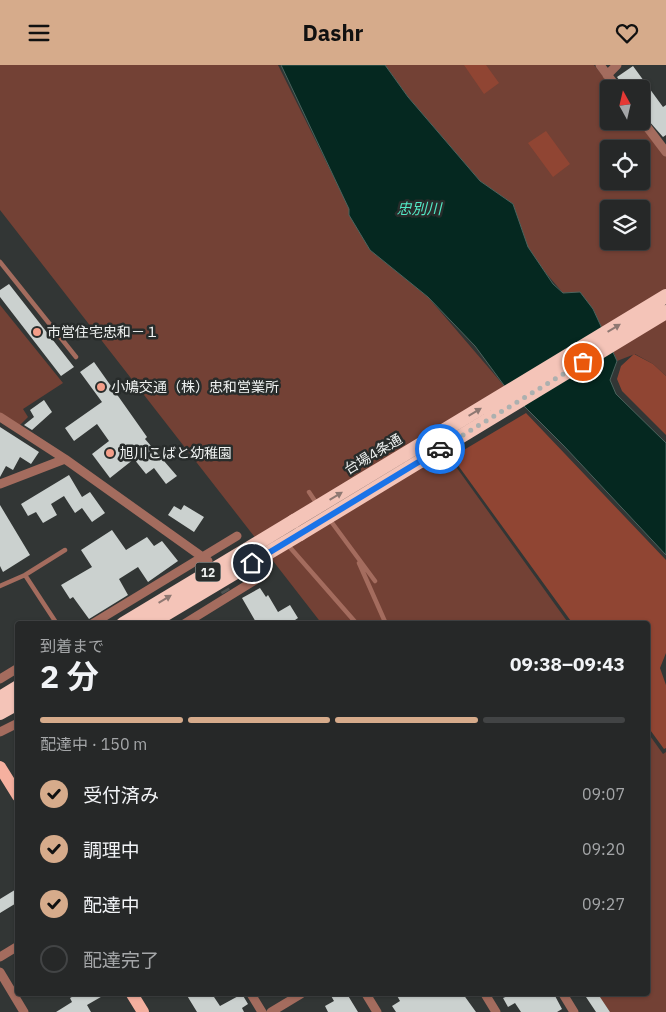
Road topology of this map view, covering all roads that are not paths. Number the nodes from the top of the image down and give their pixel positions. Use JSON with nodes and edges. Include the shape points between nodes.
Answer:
{"nodes":[{"id":1,"x":600,"y":65,"type":"edge"},
{"id":2,"x":617,"y":65,"type":"edge"},
{"id":3,"x":607,"y":75,"type":"junction"},
{"id":4,"x":611,"y":80,"type":"edge"},
{"id":5,"x":649,"y":130,"type":"edge"},
{"id":6,"x":666,"y":152,"type":"edge"},
{"id":7,"x":0,"y":262,"type":"edge"},
{"id":8,"x":666,"y":296,"type":"edge"},
{"id":9,"x":666,"y":312,"type":"edge"},
{"id":10,"x":76,"y":357,"type":"dead end"},
{"id":11,"x":0,"y":417,"type":"edge"},
{"id":12,"x":65,"y":459,"type":"junction"},
{"id":13,"x":0,"y":484,"type":"edge"},
{"id":14,"x":308,"y":492,"type":"dead end"},
{"id":15,"x":320,"y":507,"type":"dead end"},
{"id":16,"x":326,"y":515,"type":"dead end"},
{"id":17,"x":297,"y":527,"type":"junction"},
{"id":18,"x":237,"y":536,"type":"dead end"},
{"id":19,"x":281,"y":537,"type":"junction"},
{"id":20,"x":65,"y":550,"type":"dead end"},
{"id":21,"x":356,"y":555,"type":"junction"},
{"id":22,"x":205,"y":559,"type":"junction"},
{"id":23,"x":265,"y":574,"type":"dead end"},
{"id":24,"x":25,"y":575,"type":"junction"},
{"id":25,"x":375,"y":581,"type":"dead end"},
{"id":26,"x":0,"y":586,"type":"edge"},
{"id":27,"x":55,"y":621,"type":"edge"},
{"id":28,"x":97,"y":621,"type":"edge"},
{"id":29,"x":128,"y":621,"type":"edge"},
{"id":30,"x":155,"y":621,"type":"edge"},
{"id":31,"x":189,"y":621,"type":"edge"},
{"id":32,"x":354,"y":621,"type":"edge"},
{"id":33,"x":385,"y":621,"type":"edge"},
{"id":34,"x":15,"y":670,"type":"edge"},
{"id":35,"x":0,"y":679,"type":"edge"},
{"id":36,"x":15,"y":689,"type":"edge"},
{"id":37,"x":0,"y":698,"type":"edge"},
{"id":38,"x":15,"y":705,"type":"edge"},
{"id":39,"x":0,"y":713,"type":"edge"},
{"id":40,"x":15,"y":724,"type":"edge"},
{"id":41,"x":0,"y":732,"type":"edge"},
{"id":42,"x":0,"y":767,"type":"edge"},
{"id":43,"x":15,"y":791,"type":"edge"},
{"id":44,"x":15,"y":948,"type":"edge"},
{"id":45,"x":0,"y":957,"type":"edge"},
{"id":46,"x":0,"y":972,"type":"edge"},
{"id":47,"x":133,"y":996,"type":"edge"},
{"id":48,"x":252,"y":996,"type":"edge"},
{"id":49,"x":298,"y":996,"type":"edge"},
{"id":50,"x":367,"y":996,"type":"edge"},
{"id":51,"x":486,"y":996,"type":"edge"},
{"id":52,"x":564,"y":996,"type":"edge"},
{"id":53,"x":24,"y":1012,"type":"edge"},
{"id":54,"x":143,"y":1012,"type":"edge"},
{"id":55,"x":262,"y":1012,"type":"edge"},
{"id":56,"x":271,"y":1012,"type":"edge"},
{"id":57,"x":377,"y":1012,"type":"edge"},
{"id":58,"x":496,"y":1012,"type":"edge"},
{"id":59,"x":574,"y":1012,"type":"edge"}],
"edges":[{"from":1,"to":3,"type":"street"},
{"from":2,"to":3,"type":"street"},
{"from":3,"to":4,"type":"street"},
{"from":5,"to":6,"type":"street"},
{"from":7,"to":10,"type":"lane"},
{"from":17,"to":8,"type":"highway","name":"台場4条通","number":"12","one_way":true,"bridge":true},
{"from":9,"to":17,"type":"highway","name":"台場4条通","number":"12","bridge":true},
{"from":11,"to":12,"type":"street"},
{"from":12,"to":13,"type":"street"},
{"from":12,"to":22,"type":"street"},
{"from":14,"to":15,"type":"lane"},
{"from":16,"to":21,"type":"lane"},
{"from":17,"to":19,"type":"highway","name":"台場4条通","number":"12"},
{"from":18,"to":22,"type":"street"},
{"from":29,"to":19,"type":"highway","name":"台場4条通","number":"12","one_way":true},
{"from":19,"to":30,"type":"highway","name":"台場4条通","number":"12"},
{"from":19,"to":32,"type":"lane"},
{"from":20,"to":24,"type":"lane"},
{"from":21,"to":25,"type":"lane"},
{"from":21,"to":33,"type":"lane"},
{"from":22,"to":28,"type":"street"},
{"from":23,"to":31,"type":"street"},
{"from":24,"to":26,"type":"lane"},
{"from":24,"to":27,"type":"lane"},
{"from":34,"to":35,"type":"street"},
{"from":36,"to":37,"type":"highway"},
{"from":38,"to":39,"type":"highway"},
{"from":40,"to":41,"type":"street"},
{"from":42,"to":43,"type":"main road"},
{"from":44,"to":45,"type":"street"},
{"from":46,"to":53,"type":"street"},
{"from":47,"to":54,"type":"main road"},
{"from":48,"to":55,"type":"street"},
{"from":49,"to":56,"type":"street"},
{"from":50,"to":57,"type":"street"},
{"from":51,"to":58,"type":"street"},
{"from":52,"to":59,"type":"street"}]}
